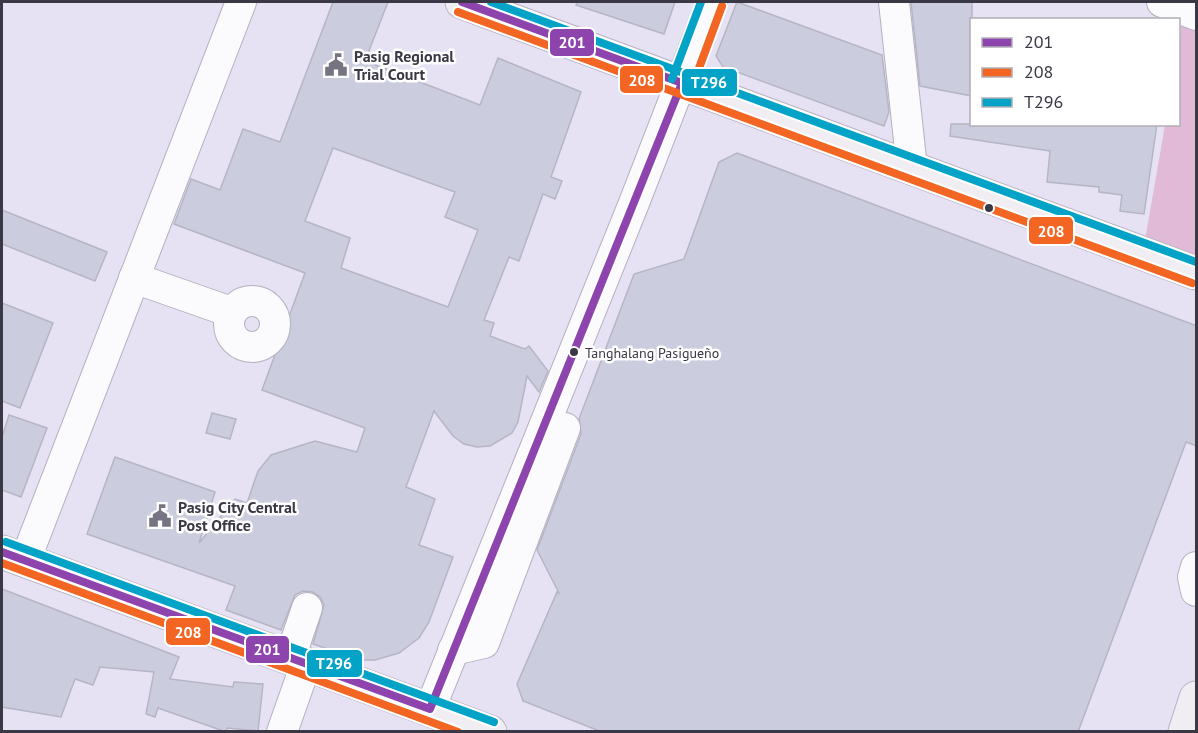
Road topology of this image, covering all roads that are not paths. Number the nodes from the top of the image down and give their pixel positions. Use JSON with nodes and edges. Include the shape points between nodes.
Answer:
{"nodes":[{"id":1,"x":241,"y":2,"type":"edge"},
{"id":2,"x":466,"y":2,"type":"edge"},
{"id":3,"x":712,"y":2,"type":"edge"},
{"id":4,"x":894,"y":2,"type":"edge"},
{"id":5,"x":1162,"y":2,"type":"edge"},
{"id":6,"x":1197,"y":15,"type":"edge"},
{"id":7,"x":682,"y":83,"type":"junction"},
{"id":8,"x":912,"y":168,"type":"junction"},
{"id":9,"x":634,"y":203,"type":"junction"},
{"id":10,"x":1197,"y":273,"type":"edge"},
{"id":11,"x":134,"y":278,"type":"junction"},
{"id":12,"x":231,"y":312,"type":"dead end"},
{"id":13,"x":513,"y":504,"type":"junction"},
{"id":14,"x":521,"y":544,"type":"junction"},
{"id":15,"x":13,"y":557,"type":"edge"},
{"id":16,"x":1197,"y":567,"type":"edge"},
{"id":17,"x":1197,"y":591,"type":"edge"},
{"id":18,"x":307,"y":608,"type":"dead end"},
{"id":19,"x":453,"y":650,"type":"junction"},
{"id":20,"x":298,"y":661,"type":"junction"},
{"id":21,"x":1197,"y":698,"type":"edge"},
{"id":22,"x":429,"y":709,"type":"junction"},
{"id":23,"x":282,"y":732,"type":"edge"},
{"id":24,"x":489,"y":732,"type":"edge"},
{"id":25,"x":1185,"y":732,"type":"edge"}],
"edges":[{"from":1,"to":11,"type":"street"},
{"from":2,"to":7,"type":"main road"},
{"from":3,"to":7,"type":"street"},
{"from":4,"to":8,"type":"street"},
{"from":5,"to":6,"type":"street"},
{"from":7,"to":8,"type":"main road"},
{"from":7,"to":9,"type":"street"},
{"from":8,"to":10,"type":"main road"},
{"from":9,"to":13,"type":"street"},
{"from":9,"to":14,"type":"street","via":[[624,269]]},
{"from":11,"to":12,"type":"street"},
{"from":11,"to":15,"type":"street"},
{"from":13,"to":14,"type":"street"},
{"from":13,"to":19,"type":"street"},
{"from":14,"to":19,"type":"street","via":[[484,643]]},
{"from":15,"to":20,"type":"main road"},
{"from":16,"to":17,"type":"street","via":[[1193,577]]},
{"from":18,"to":20,"type":"street"},
{"from":19,"to":22,"type":"street"},
{"from":20,"to":22,"type":"main road"},
{"from":20,"to":23,"type":"street"},
{"from":21,"to":25,"type":"main road"},
{"from":22,"to":24,"type":"main road"}]}
